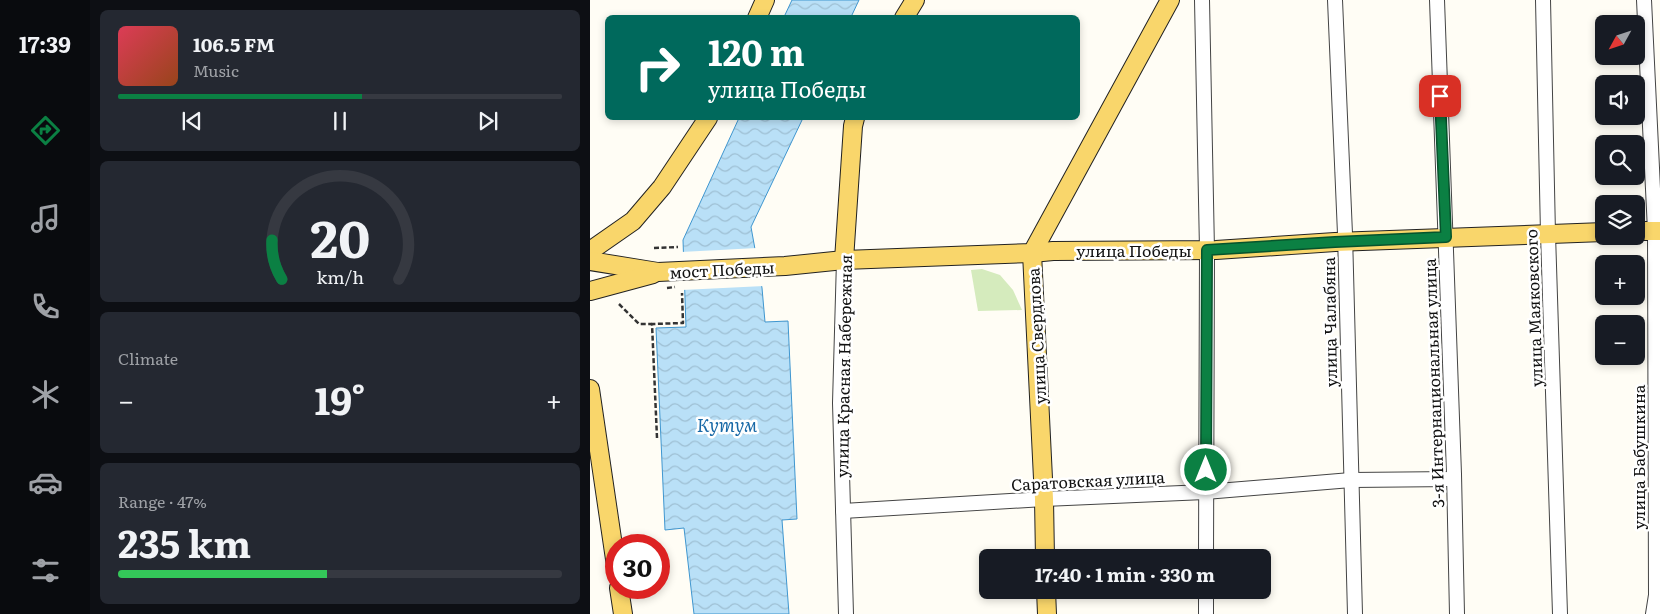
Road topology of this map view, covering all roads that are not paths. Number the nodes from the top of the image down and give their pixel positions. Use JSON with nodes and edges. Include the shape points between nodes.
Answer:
{"nodes":[{"id":1,"x":765,"y":0,"type":"edge"},
{"id":2,"x":915,"y":0,"type":"edge"},
{"id":3,"x":1170,"y":0,"type":"edge"},
{"id":4,"x":1202,"y":0,"type":"edge"},
{"id":5,"x":1335,"y":0,"type":"edge"},
{"id":6,"x":1437,"y":0,"type":"edge"},
{"id":7,"x":1543,"y":0,"type":"edge"},
{"id":8,"x":1644,"y":0,"type":"edge"},
{"id":9,"x":758,"y":15,"type":"edge"},
{"id":10,"x":906,"y":15,"type":"edge"},
{"id":11,"x":707,"y":120,"type":"edge"},
{"id":12,"x":854,"y":120,"type":"edge"},
{"id":13,"x":1645,"y":231,"type":"edge"},
{"id":14,"x":1658,"y":231,"type":"edge"},
{"id":15,"x":1595,"y":232,"type":"edge"},
{"id":16,"x":1548,"y":234,"type":"junction"},
{"id":17,"x":1446,"y":237,"type":"junction"},
{"id":18,"x":1345,"y":242,"type":"junction"},
{"id":19,"x":1207,"y":250,"type":"junction"},
{"id":20,"x":590,"y":251,"type":"edge"},
{"id":21,"x":1032,"y":253,"type":"junction"},
{"id":22,"x":844,"y":260,"type":"junction"},
{"id":23,"x":590,"y":261,"type":"edge"},
{"id":24,"x":785,"y":266,"type":"joint"},
{"id":25,"x":658,"y":272,"type":"junction"},
{"id":26,"x":590,"y":291,"type":"edge"},
{"id":27,"x":590,"y":389,"type":"edge"},
{"id":28,"x":1454,"y":479,"type":"junction"},
{"id":29,"x":1351,"y":480,"type":"junction"},
{"id":30,"x":1205,"y":492,"type":"junction"},
{"id":31,"x":1044,"y":499,"type":"junction"},
{"id":32,"x":843,"y":511,"type":"junction"},
{"id":33,"x":611,"y":534,"type":"edge"},
{"id":34,"x":1045,"y":549,"type":"edge"},
{"id":35,"x":1206,"y":549,"type":"edge"},
{"id":36,"x":621,"y":599,"type":"edge"},
{"id":37,"x":1046,"y":599,"type":"edge"},
{"id":38,"x":1206,"y":599,"type":"edge"},
{"id":39,"x":1660,"y":612,"type":"edge"},
{"id":40,"x":623,"y":614,"type":"edge"},
{"id":41,"x":846,"y":614,"type":"edge"},
{"id":42,"x":1047,"y":614,"type":"edge"},
{"id":43,"x":1206,"y":614,"type":"edge"},
{"id":44,"x":1355,"y":614,"type":"edge"},
{"id":45,"x":1457,"y":614,"type":"edge"},
{"id":46,"x":1560,"y":614,"type":"edge"},
{"id":47,"x":1655,"y":614,"type":"edge"}],
"edges":[{"from":1,"to":9,"type":"main road"},
{"from":2,"to":10,"type":"main road"},
{"from":3,"to":21,"type":"main road","name":"улица Свердлова"},
{"from":4,"to":19,"type":"street"},
{"from":5,"to":18,"type":"street","name":"улица Чалабяна"},
{"from":6,"to":17,"type":"street","name":"3-я Интернациональная улица"},
{"from":7,"to":16,"type":"street","name":"улица Маяковского"},
{"from":8,"to":14,"type":"street","name":"улица Бабушкина"},
{"from":11,"to":20,"type":"main road","via":[[662,187],[634,221]]},
{"from":12,"to":22,"type":"main road","name":"улица Красная Набережная"},
{"from":13,"to":14,"type":"main road"},
{"from":14,"to":47,"type":"street","name":"улица Бабушкина"},
{"from":15,"to":16,"type":"main road","name":"улица Победы"},
{"from":16,"to":17,"type":"main road","name":"улица Победы"},
{"from":16,"to":46,"type":"street","name":"улица Маяковского"},
{"from":17,"to":18,"type":"main road","name":"улица Победы"},
{"from":17,"to":28,"type":"street","name":"3-я Интернациональная улица"},
{"from":18,"to":19,"type":"main road","name":"улица Победы"},
{"from":18,"to":29,"type":"street","name":"улица Чалабяна"},
{"from":19,"to":21,"type":"main road","name":"улица Победы"},
{"from":19,"to":30,"type":"street"},
{"from":21,"to":22,"type":"main road","name":"улица Победы"},
{"from":21,"to":31,"type":"main road","name":"улица Свердлова"},
{"from":22,"to":24,"type":"main road","name":"улица Победы"},
{"from":22,"to":32,"type":"street","name":"улица Красная Набережная","via":[[840,403]]},
{"from":23,"to":25,"type":"main road"},
{"from":24,"to":25,"type":"main road","name":"мост Победы"},
{"from":25,"to":26,"type":"main road"},
{"from":27,"to":33,"type":"main road"},
{"from":28,"to":29,"type":"street","name":"Саратовская улица"},
{"from":28,"to":45,"type":"street","name":"3-я Интернациональная улица"},
{"from":29,"to":30,"type":"street","name":"Саратовская улица"},
{"from":29,"to":44,"type":"street","name":"улица Чалабяна"},
{"from":30,"to":31,"type":"street","name":"Саратовская улица"},
{"from":30,"to":35,"type":"street"},
{"from":31,"to":32,"type":"street","name":"Саратовская улица"},
{"from":31,"to":34,"type":"main road","name":"улица Свердлова"},
{"from":32,"to":41,"type":"street","name":"улица Красная Набережная"},
{"from":36,"to":40,"type":"main road"},
{"from":37,"to":42,"type":"main road"},
{"from":38,"to":43,"type":"street"},
{"from":39,"to":47,"type":"street"}]}
